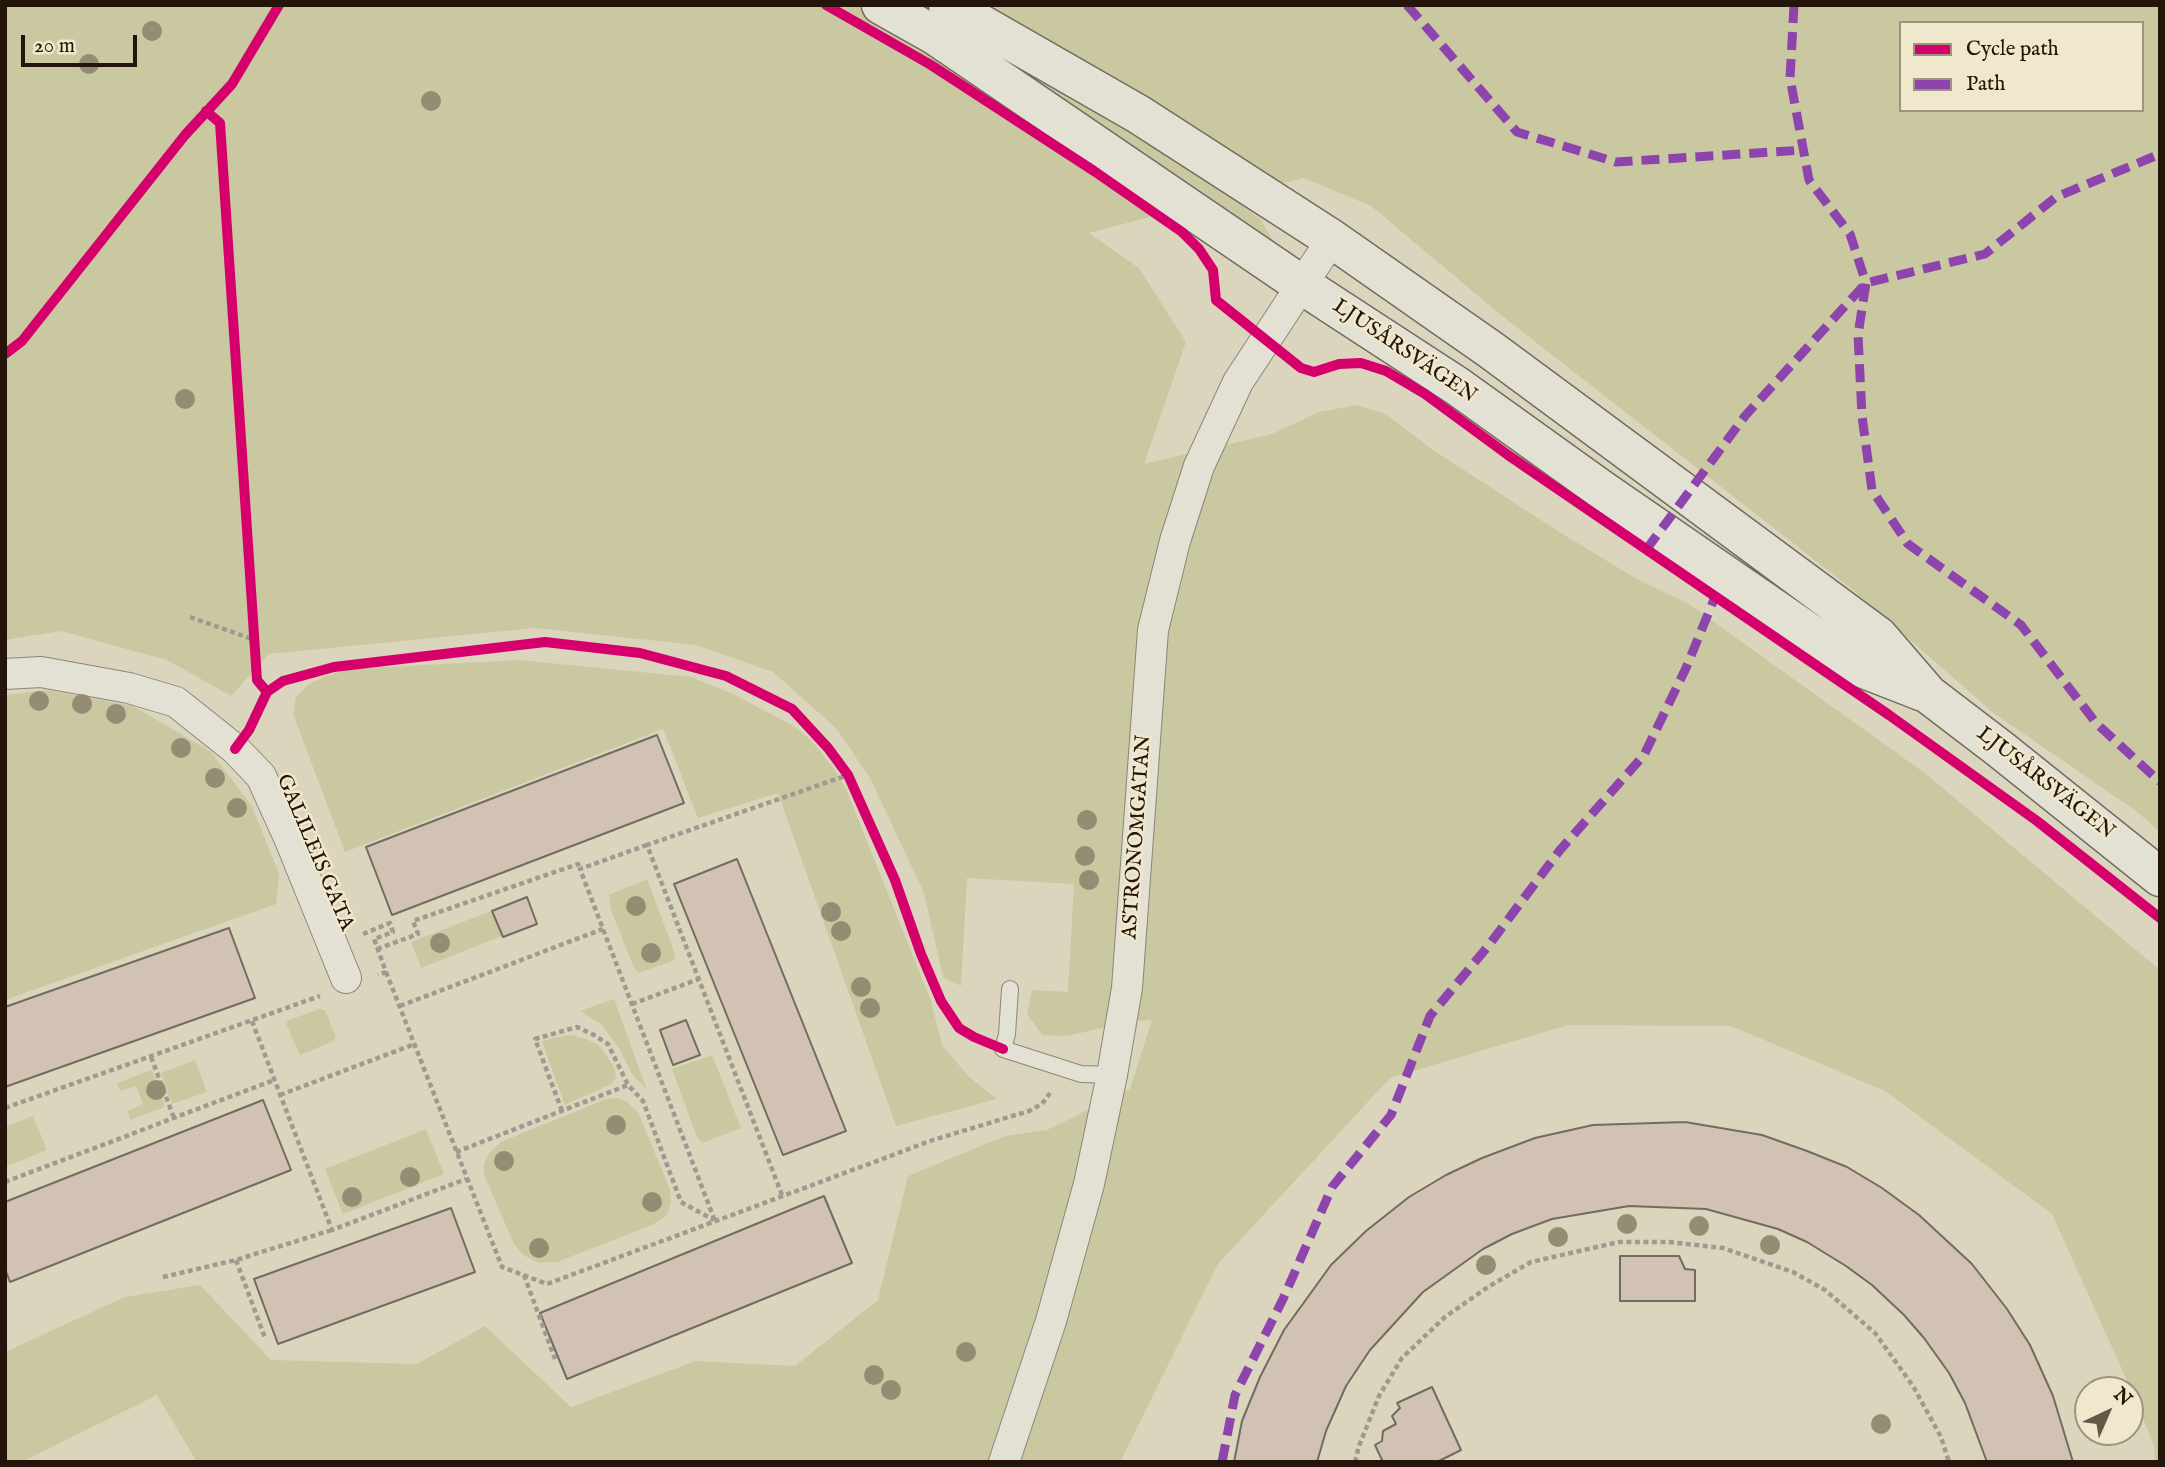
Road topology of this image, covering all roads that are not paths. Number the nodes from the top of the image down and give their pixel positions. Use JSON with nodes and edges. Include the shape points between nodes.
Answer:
{"nodes":[{"id":1,"x":881,"y":5,"type":"edge"},
{"id":2,"x":948,"y":5,"type":"edge"},
{"id":3,"x":1332,"y":239,"type":"junction"},
{"id":4,"x":1302,"y":285,"type":"junction"},
{"id":5,"x":5,"y":674,"type":"edge"},
{"id":6,"x":1928,"y":694,"type":"junction"},
{"id":7,"x":2160,"y":877,"type":"edge"},
{"id":8,"x":346,"y":978,"type":"dead end"},
{"id":9,"x":1010,"y":989,"type":"dead end"},
{"id":10,"x":1112,"y":1075,"type":"junction"},
{"id":11,"x":1004,"y":1462,"type":"edge"}],
"edges":[{"from":1,"to":4,"type":"main road","name":"LJUSÅRSVÄGEN","via":[[958,51]]},
{"from":2,"to":3,"type":"main road","name":"LJUSÅRSVÄGEN","via":[[1138,114]]},
{"from":3,"to":4,"type":"street","name":"ASTRONOMGATAN"},
{"from":3,"to":6,"type":"main road","name":"LJUSÅRSVÄGEN","via":[[1513,366],[1878,636]]},
{"from":4,"to":6,"type":"main road","name":"LJUSÅRSVÄGEN","via":[[1457,386],[1859,667]]},
{"from":4,"to":10,"type":"street","name":"ASTRONOMGATAN","via":[[1238,383],[1199,466],[1153,630],[1127,988]]},
{"from":5,"to":8,"type":"street","name":"GALILEIS GATA","via":[[41,672],[176,702],[235,749],[261,776]]},
{"from":6,"to":7,"type":"main road","name":"LJUSÅRSVÄGEN"},
{"from":9,"to":10,"type":"lane","via":[[1003,1049],[1081,1074]]},
{"from":10,"to":11,"type":"street","name":"ASTRONOMGATAN","via":[[1089,1184],[1051,1321]]}]}
